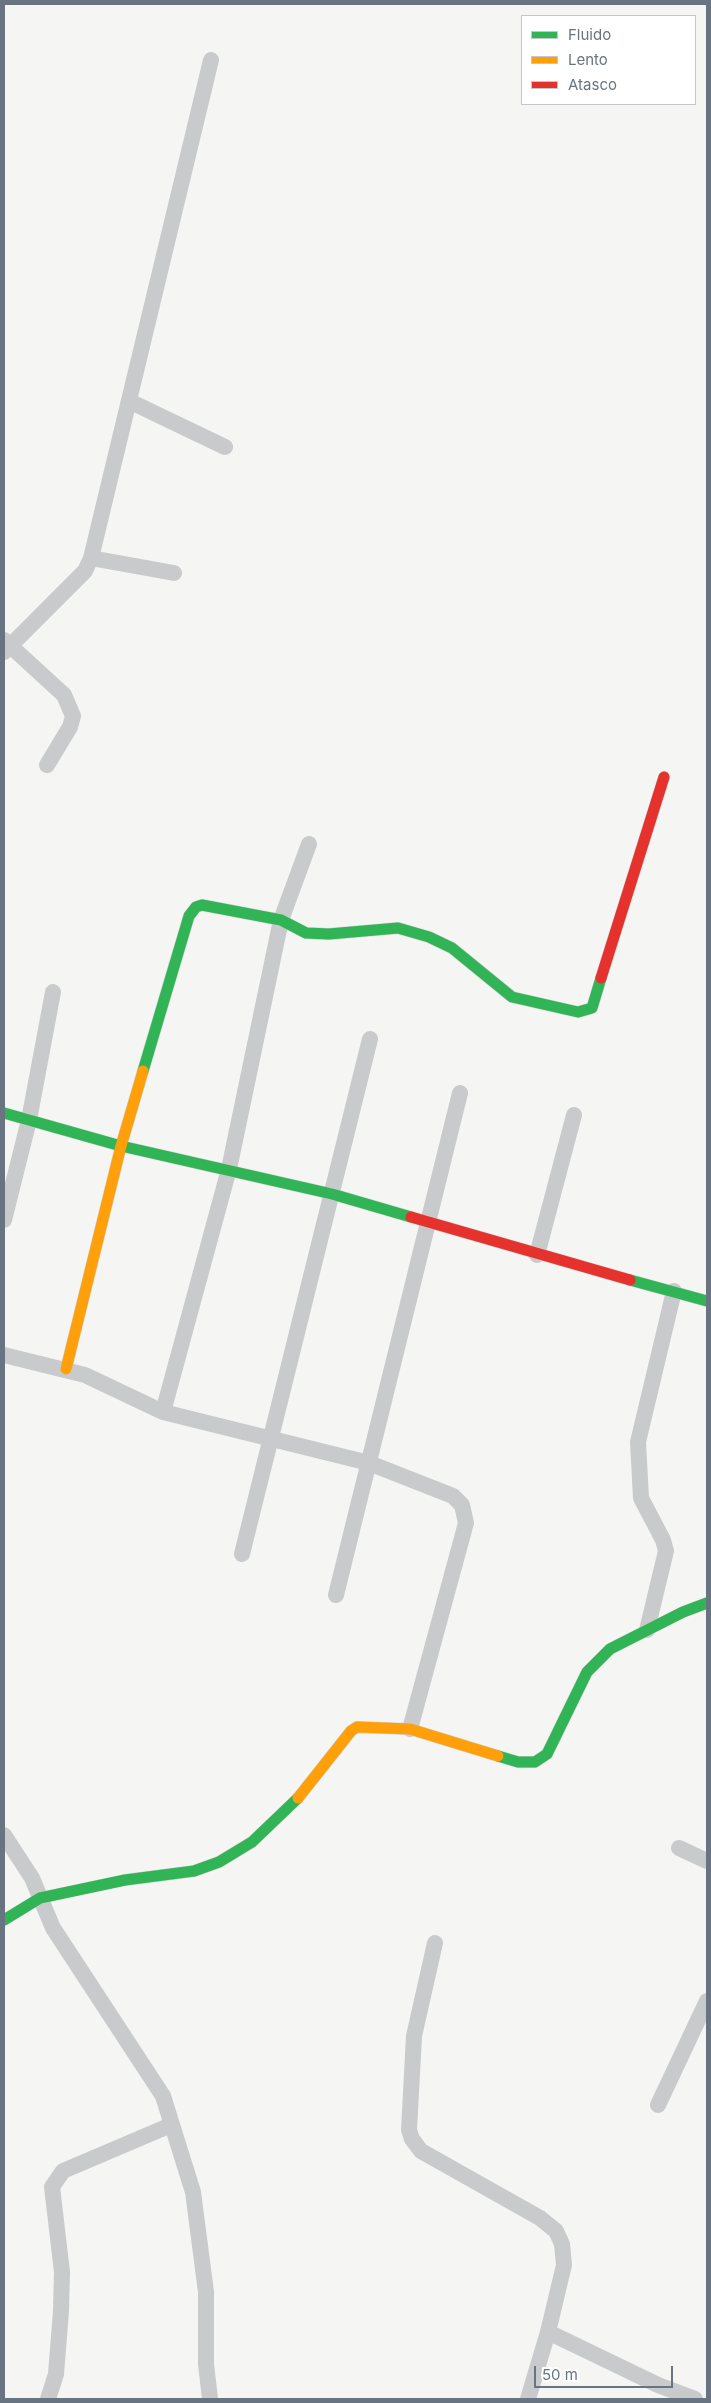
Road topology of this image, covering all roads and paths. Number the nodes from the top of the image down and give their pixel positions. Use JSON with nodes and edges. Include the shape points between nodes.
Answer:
{"nodes":[{"id":1,"x":211,"y":60,"type":"dead end"},
{"id":2,"x":129,"y":401,"type":"junction"},
{"id":3,"x":225,"y":447,"type":"dead end"},
{"id":4,"x":92,"y":558,"type":"junction"},
{"id":5,"x":174,"y":573,"type":"dead end"},
{"id":6,"x":6,"y":646,"type":"edge"},
{"id":7,"x":46,"y":765,"type":"dead end"},
{"id":8,"x":664,"y":777,"type":"dead end"},
{"id":9,"x":309,"y":844,"type":"dead end"},
{"id":10,"x":281,"y":920,"type":"junction"},
{"id":11,"x":53,"y":992,"type":"dead end"},
{"id":12,"x":370,"y":1039,"type":"dead end"},
{"id":13,"x":460,"y":1093,"type":"dead end"},
{"id":14,"x":4,"y":1114,"type":"edge"},
{"id":15,"x":574,"y":1114,"type":"dead end"},
{"id":16,"x":30,"y":1120,"type":"junction"},
{"id":17,"x":121,"y":1146,"type":"junction"},
{"id":18,"x":229,"y":1169,"type":"junction"},
{"id":19,"x":332,"y":1194,"type":"junction"},
{"id":20,"x":4,"y":1220,"type":"edge"},
{"id":21,"x":428,"y":1223,"type":"junction"},
{"id":22,"x":537,"y":1255,"type":"junction"},
{"id":23,"x":674,"y":1291,"type":"junction"},
{"id":24,"x":707,"y":1301,"type":"edge"},
{"id":25,"x":4,"y":1355,"type":"edge"},
{"id":26,"x":66,"y":1369,"type":"junction"},
{"id":27,"x":163,"y":1412,"type":"junction"},
{"id":28,"x":269,"y":1439,"type":"junction"},
{"id":29,"x":369,"y":1463,"type":"junction"},
{"id":30,"x":242,"y":1554,"type":"dead end"},
{"id":31,"x":336,"y":1595,"type":"dead end"},
{"id":32,"x":707,"y":1602,"type":"edge"},
{"id":33,"x":646,"y":1630,"type":"junction"},
{"id":34,"x":410,"y":1729,"type":"junction"},
{"id":35,"x":4,"y":1835,"type":"edge"},
{"id":36,"x":679,"y":1848,"type":"dead end"},
{"id":37,"x":707,"y":1861,"type":"edge"},
{"id":38,"x":40,"y":1898,"type":"junction"},
{"id":39,"x":4,"y":1920,"type":"edge"},
{"id":40,"x":435,"y":1943,"type":"dead end"},
{"id":41,"x":707,"y":2001,"type":"edge"},
{"id":42,"x":658,"y":2105,"type":"dead end"},
{"id":43,"x":172,"y":2125,"type":"junction"},
{"id":44,"x":548,"y":2332,"type":"junction"},
{"id":45,"x":656,"y":2392,"type":"edge"},
{"id":46,"x":48,"y":2399,"type":"edge"},
{"id":47,"x":210,"y":2399,"type":"edge"},
{"id":48,"x":528,"y":2399,"type":"edge"},
{"id":49,"x":695,"y":2399,"type":"edge"}],
"edges":[{"from":1,"to":2,"type":"street"},
{"from":2,"to":3,"type":"street"},
{"from":2,"to":4,"type":"street"},
{"from":4,"to":5,"type":"street"},
{"from":4,"to":6,"type":"street","via":[[85,571]]},
{"from":6,"to":7,"type":"street","via":[[64,694],[73,716],[70,727]]},
{"from":8,"to":10,"type":"street","via":[[592,1008],[586,1011],[512,997],[452,948],[421,935],[390,928],[306,933]]},
{"from":9,"to":10,"type":"street"},
{"from":10,"to":17,"type":"street","via":[[202,905],[196,907],[190,916]]},
{"from":10,"to":18,"type":"street"},
{"from":11,"to":16,"type":"street"},
{"from":12,"to":19,"type":"street"},
{"from":13,"to":21,"type":"street"},
{"from":14,"to":16,"type":"street"},
{"from":15,"to":22,"type":"street"},
{"from":16,"to":17,"type":"street"},
{"from":16,"to":20,"type":"street"},
{"from":17,"to":18,"type":"street"},
{"from":17,"to":26,"type":"street"},
{"from":18,"to":19,"type":"street"},
{"from":18,"to":27,"type":"street"},
{"from":19,"to":21,"type":"street"},
{"from":19,"to":28,"type":"street"},
{"from":21,"to":22,"type":"street"},
{"from":21,"to":29,"type":"street"},
{"from":22,"to":23,"type":"street"},
{"from":23,"to":24,"type":"street"},
{"from":23,"to":33,"type":"street","via":[[638,1442],[641,1498],[666,1551]]},
{"from":25,"to":26,"type":"street"},
{"from":26,"to":27,"type":"street"},
{"from":27,"to":28,"type":"street"},
{"from":28,"to":29,"type":"street"},
{"from":28,"to":30,"type":"street"},
{"from":29,"to":31,"type":"street"},
{"from":29,"to":34,"type":"street","via":[[453,1496],[462,1505],[466,1523]]},
{"from":32,"to":33,"type":"street"},
{"from":33,"to":34,"type":"street","via":[[610,1648],[587,1672],[547,1754],[535,1762],[518,1762]]},
{"from":34,"to":38,"type":"street","via":[[356,1727],[297,1800],[252,1842],[219,1862],[194,1871],[124,1880]]},
{"from":35,"to":38,"type":"street","via":[[32,1878]]},
{"from":36,"to":37,"type":"street"},
{"from":38,"to":39,"type":"street"},
{"from":38,"to":43,"type":"street","via":[[53,1928],[163,2096]]},
{"from":40,"to":44,"type":"street","via":[[414,2036],[409,2130],[420,2151],[532,2213],[556,2231],[562,2244],[564,2265]]},
{"from":41,"to":42,"type":"street"},
{"from":43,"to":46,"type":"street","via":[[63,2171],[52,2187],[62,2272],[62,2311],[56,2374]]},
{"from":43,"to":47,"type":"street","via":[[193,2192],[206,2292],[206,2364]]},
{"from":44,"to":45,"type":"street"},
{"from":44,"to":48,"type":"street"},
{"from":45,"to":49,"type":"street"}]}
